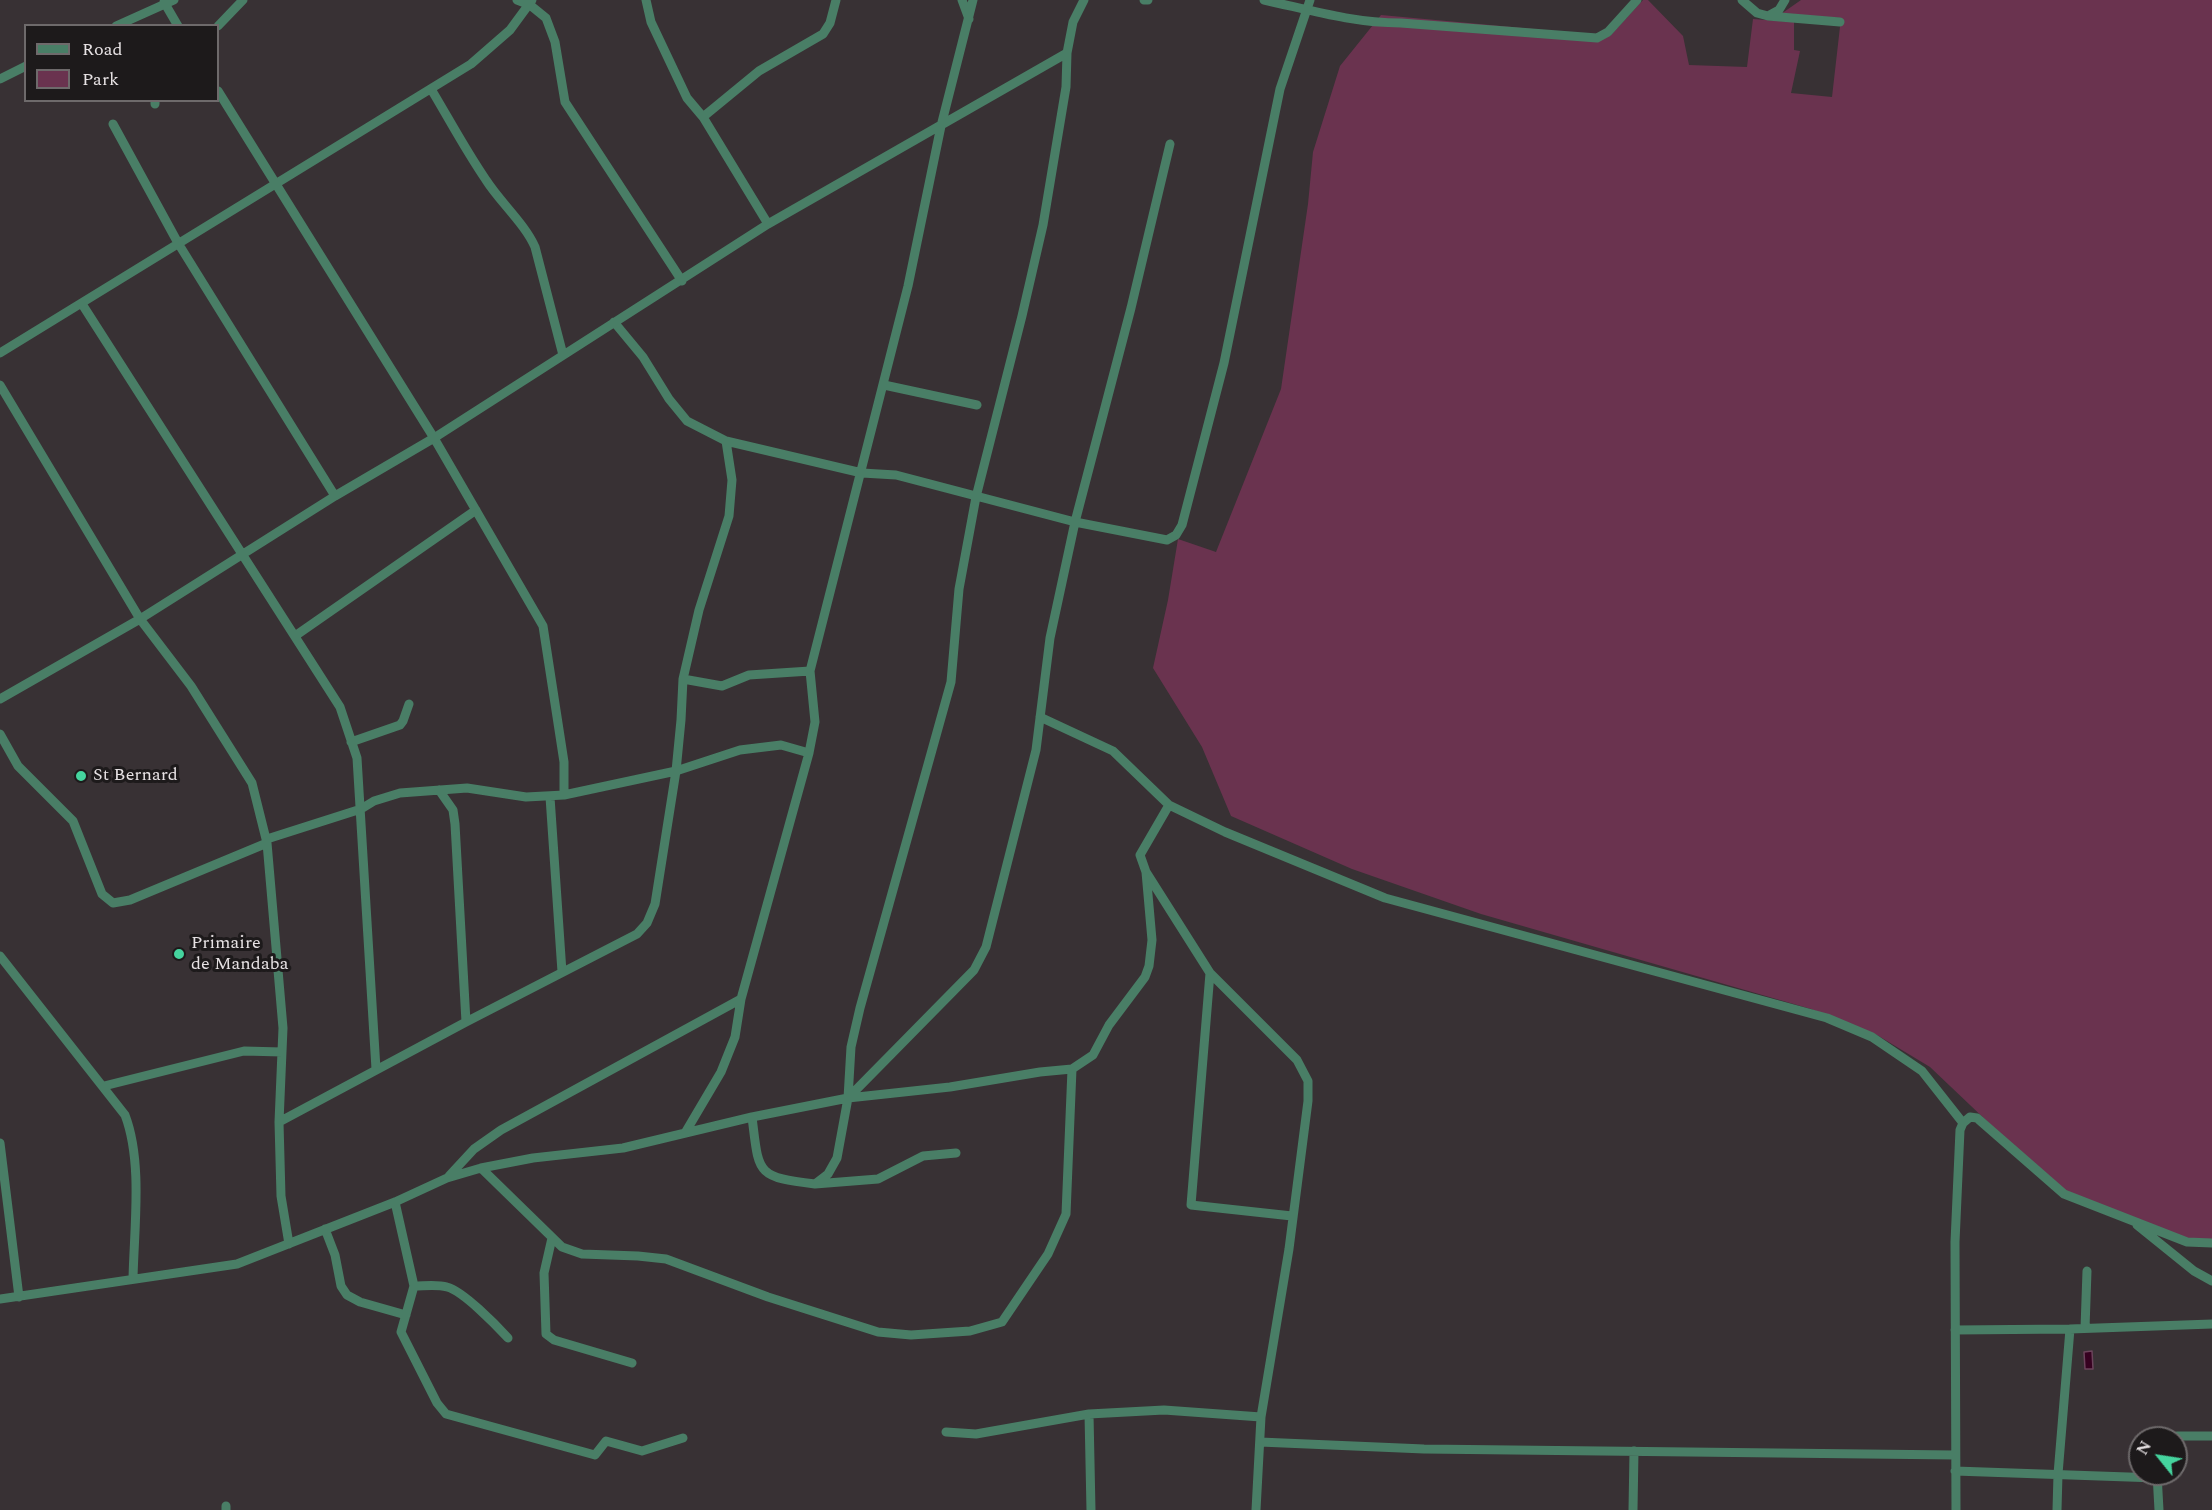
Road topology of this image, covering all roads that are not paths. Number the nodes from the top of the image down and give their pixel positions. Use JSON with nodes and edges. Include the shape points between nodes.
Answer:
{"nodes":[{"id":1,"x":243,"y":0,"type":"edge"},
{"id":2,"x":517,"y":0,"type":"edge"},
{"id":3,"x":646,"y":0,"type":"edge"},
{"id":4,"x":836,"y":0,"type":"edge"},
{"id":5,"x":962,"y":0,"type":"edge"},
{"id":6,"x":973,"y":0,"type":"edge"},
{"id":7,"x":1084,"y":0,"type":"edge"},
{"id":8,"x":1264,"y":0,"type":"edge"},
{"id":9,"x":1636,"y":0,"type":"edge"},
{"id":10,"x":1742,"y":0,"type":"edge"},
{"id":11,"x":1785,"y":0,"type":"edge"},
{"id":12,"x":168,"y":2,"type":"edge"},
{"id":13,"x":531,"y":2,"type":"edge"},
{"id":14,"x":1309,"y":5,"type":"edge"},
{"id":15,"x":1768,"y":16,"type":"junction"},
{"id":16,"x":969,"y":19,"type":"junction"},
{"id":17,"x":1840,"y":22,"type":"dead end"},
{"id":18,"x":120,"y":24,"type":"edge"},
{"id":19,"x":177,"y":24,"type":"edge"},
{"id":20,"x":219,"y":25,"type":"edge"},
{"id":21,"x":1067,"y":53,"type":"junction"},
{"id":22,"x":24,"y":67,"type":"edge"},
{"id":23,"x":0,"y":79,"type":"edge"},
{"id":24,"x":431,"y":89,"type":"junction"},
{"id":25,"x":219,"y":93,"type":"edge"},
{"id":26,"x":704,"y":117,"type":"junction"},
{"id":27,"x":113,"y":124,"type":"dead end"},
{"id":28,"x":941,"y":126,"type":"junction"},
{"id":29,"x":1170,"y":144,"type":"dead end"},
{"id":30,"x":275,"y":184,"type":"junction"},
{"id":31,"x":768,"y":224,"type":"junction"},
{"id":32,"x":178,"y":243,"type":"junction"},
{"id":33,"x":682,"y":280,"type":"junction"},
{"id":34,"x":82,"y":304,"type":"junction"},
{"id":35,"x":614,"y":322,"type":"junction"},
{"id":36,"x":0,"y":352,"type":"edge"},
{"id":37,"x":563,"y":355,"type":"junction"},
{"id":38,"x":0,"y":385,"type":"edge"},
{"id":39,"x":884,"y":385,"type":"junction"},
{"id":40,"x":977,"y":405,"type":"dead end"},
{"id":41,"x":434,"y":438,"type":"junction"},
{"id":42,"x":726,"y":441,"type":"junction"},
{"id":43,"x":862,"y":473,"type":"junction"},
{"id":44,"x":335,"y":496,"type":"junction"},
{"id":45,"x":976,"y":497,"type":"junction"},
{"id":46,"x":476,"y":510,"type":"junction"},
{"id":47,"x":1075,"y":522,"type":"junction"},
{"id":48,"x":242,"y":554,"type":"junction"},
{"id":49,"x":140,"y":619,"type":"junction"},
{"id":50,"x":295,"y":636,"type":"junction"},
{"id":51,"x":810,"y":671,"type":"junction"},
{"id":52,"x":683,"y":679,"type":"junction"},
{"id":53,"x":0,"y":699,"type":"edge"},
{"id":54,"x":409,"y":704,"type":"dead end"},
{"id":55,"x":1040,"y":717,"type":"junction"},
{"id":56,"x":0,"y":734,"type":"edge"},
{"id":57,"x":351,"y":742,"type":"junction"},
{"id":58,"x":809,"y":753,"type":"junction"},
{"id":59,"x":675,"y":771,"type":"junction"},
{"id":60,"x":439,"y":790,"type":"junction"},
{"id":61,"x":564,"y":795,"type":"junction"},
{"id":62,"x":550,"y":797,"type":"junction"},
{"id":63,"x":1169,"y":805,"type":"junction"},
{"id":64,"x":361,"y":810,"type":"junction"},
{"id":65,"x":267,"y":841,"type":"junction"},
{"id":66,"x":1146,"y":872,"type":"junction"},
{"id":67,"x":0,"y":956,"type":"edge"},
{"id":68,"x":562,"y":972,"type":"junction"},
{"id":69,"x":1210,"y":973,"type":"junction"},
{"id":70,"x":741,"y":999,"type":"junction"},
{"id":71,"x":466,"y":1022,"type":"junction"},
{"id":72,"x":282,"y":1052,"type":"junction"},
{"id":73,"x":376,"y":1069,"type":"junction"},
{"id":74,"x":1072,"y":1069,"type":"junction"},
{"id":75,"x":104,"y":1086,"type":"junction"},
{"id":76,"x":848,"y":1098,"type":"junction"},
{"id":77,"x":752,"y":1117,"type":"junction"},
{"id":78,"x":279,"y":1122,"type":"junction"},
{"id":79,"x":1963,"y":1122,"type":"junction"},
{"id":80,"x":685,"y":1133,"type":"junction"},
{"id":81,"x":0,"y":1143,"type":"edge"},
{"id":82,"x":957,"y":1153,"type":"dead end"},
{"id":83,"x":481,"y":1168,"type":"junction"},
{"id":84,"x":447,"y":1178,"type":"junction"},
{"id":85,"x":814,"y":1184,"type":"junction"},
{"id":86,"x":395,"y":1202,"type":"junction"},
{"id":87,"x":1292,"y":1216,"type":"junction"},
{"id":88,"x":2130,"y":1220,"type":"junction"},
{"id":89,"x":325,"y":1229,"type":"junction"},
{"id":90,"x":552,"y":1238,"type":"junction"},
{"id":91,"x":289,"y":1244,"type":"junction"},
{"id":92,"x":2212,"y":1244,"type":"edge"},
{"id":93,"x":2087,"y":1271,"type":"dead end"},
{"id":94,"x":133,"y":1279,"type":"junction"},
{"id":95,"x":2212,"y":1281,"type":"edge"},
{"id":96,"x":414,"y":1286,"type":"junction"},
{"id":97,"x":19,"y":1297,"type":"junction"},
{"id":98,"x":0,"y":1299,"type":"edge"},
{"id":99,"x":406,"y":1315,"type":"junction"},
{"id":100,"x":2212,"y":1324,"type":"edge"},
{"id":101,"x":2085,"y":1328,"type":"junction"},
{"id":102,"x":2070,"y":1329,"type":"junction"},
{"id":103,"x":1955,"y":1330,"type":"junction"},
{"id":104,"x":508,"y":1338,"type":"dead end"},
{"id":105,"x":632,"y":1363,"type":"dead end"},
{"id":106,"x":1089,"y":1414,"type":"junction"},
{"id":107,"x":1261,"y":1417,"type":"junction"},
{"id":108,"x":946,"y":1432,"type":"dead end"},
{"id":109,"x":2188,"y":1436,"type":"edge"},
{"id":110,"x":2212,"y":1436,"type":"edge"},
{"id":111,"x":683,"y":1438,"type":"dead end"},
{"id":112,"x":1260,"y":1442,"type":"junction"},
{"id":113,"x":1634,"y":1451,"type":"junction"},
{"id":114,"x":1955,"y":1455,"type":"junction"},
{"id":115,"x":1955,"y":1471,"type":"junction"},
{"id":116,"x":2058,"y":1474,"type":"junction"},
{"id":117,"x":2128,"y":1475,"type":"edge"},
{"id":118,"x":2158,"y":1486,"type":"edge"},
{"id":119,"x":1091,"y":1510,"type":"edge"},
{"id":120,"x":1256,"y":1510,"type":"edge"},
{"id":121,"x":1633,"y":1510,"type":"edge"},
{"id":122,"x":1956,"y":1510,"type":"edge"},
{"id":123,"x":2057,"y":1510,"type":"edge"},
{"id":124,"x":2159,"y":1510,"type":"edge"}],
"edges":[{"from":1,"to":20,"type":"street"},
{"from":2,"to":13,"type":"street"},
{"from":3,"to":26,"type":"street","via":[[651,22],[687,98]]},
{"from":4,"to":26,"type":"street","via":[[823,34],[759,71]]},
{"from":5,"to":16,"type":"street"},
{"from":6,"to":16,"type":"street"},
{"from":7,"to":21,"type":"street","via":[[1073,22]]},
{"from":8,"to":14,"type":"street"},
{"from":9,"to":14,"type":"street","via":[[1608,32],[1597,38],[1369,23]]},
{"from":10,"to":15,"type":"street","via":[[1757,13]]},
{"from":11,"to":15,"type":"street","via":[[1779,10]]},
{"from":12,"to":18,"type":"street"},
{"from":12,"to":19,"type":"street"},
{"from":13,"to":24,"type":"street","via":[[510,30],[471,64]]},
{"from":13,"to":33,"type":"street","via":[[546,18],[555,42],[565,102]]},
{"from":14,"to":47,"type":"street","via":[[1280,89],[1224,363],[1182,525],[1167,540]]},
{"from":15,"to":17,"type":"street"},
{"from":16,"to":28,"type":"street"},
{"from":21,"to":28,"type":"street"},
{"from":21,"to":45,"type":"street","via":[[1066,87],[1042,225]]},
{"from":22,"to":23,"type":"street"},
{"from":24,"to":30,"type":"street"},
{"from":24,"to":37,"type":"street","via":[[485,180],[529,234]]},
{"from":25,"to":30,"type":"street"},
{"from":26,"to":31,"type":"street"},
{"from":27,"to":32,"type":"street"},
{"from":28,"to":31,"type":"street"},
{"from":28,"to":39,"type":"street"},
{"from":29,"to":47,"type":"street"},
{"from":30,"to":32,"type":"street"},
{"from":30,"to":41,"type":"street"},
{"from":31,"to":33,"type":"street"},
{"from":32,"to":34,"type":"street"},
{"from":32,"to":44,"type":"street"},
{"from":33,"to":35,"type":"street"},
{"from":34,"to":36,"type":"street"},
{"from":34,"to":48,"type":"street"},
{"from":35,"to":37,"type":"street"},
{"from":35,"to":42,"type":"street","via":[[687,421]]},
{"from":37,"to":41,"type":"street"},
{"from":38,"to":49,"type":"street"},
{"from":39,"to":40,"type":"street"},
{"from":39,"to":43,"type":"street"},
{"from":41,"to":44,"type":"street"},
{"from":41,"to":46,"type":"street"},
{"from":42,"to":43,"type":"street"},
{"from":42,"to":52,"type":"street","via":[[732,480],[729,516],[699,610]]},
{"from":43,"to":45,"type":"street","via":[[896,475]]},
{"from":43,"to":51,"type":"street"},
{"from":44,"to":48,"type":"street"},
{"from":45,"to":47,"type":"street"},
{"from":45,"to":76,"type":"street","via":[[959,590],[951,682],[860,1008],[851,1047]]},
{"from":46,"to":50,"type":"street"},
{"from":46,"to":61,"type":"street","via":[[543,626],[564,762]]},
{"from":47,"to":55,"type":"street","via":[[1050,638]]},
{"from":48,"to":49,"type":"street"},
{"from":48,"to":50,"type":"street"},
{"from":49,"to":53,"type":"street"},
{"from":49,"to":65,"type":"street","via":[[190,686],[252,783]]},
{"from":50,"to":57,"type":"street","via":[[340,707]]},
{"from":51,"to":52,"type":"street","via":[[749,675],[722,686]]},
{"from":51,"to":58,"type":"street","via":[[815,722]]},
{"from":52,"to":59,"type":"street"},
{"from":54,"to":57,"type":"street","via":[[400,725]]},
{"from":55,"to":63,"type":"street","via":[[1113,751]]},
{"from":55,"to":76,"type":"street","via":[[1036,750],[981,960]]},
{"from":56,"to":65,"type":"street","via":[[18,766],[73,821],[102,894],[113,903],[130,900]]},
{"from":57,"to":64,"type":"street","via":[[357,758]]},
{"from":58,"to":59,"type":"street","via":[[781,745],[740,750]]},
{"from":58,"to":70,"type":"street"},
{"from":59,"to":61,"type":"street"},
{"from":59,"to":68,"type":"street","via":[[655,904],[647,923],[637,934]]},
{"from":60,"to":62,"type":"street","via":[[467,788]]},
{"from":60,"to":64,"type":"street","via":[[400,794],[374,801]]},
{"from":60,"to":71,"type":"street","via":[[453,810],[455,824]]},
{"from":61,"to":62,"type":"street"},
{"from":62,"to":68,"type":"street"},
{"from":63,"to":66,"type":"street","via":[[1140,855]]},
{"from":63,"to":79,"type":"street","via":[[1385,898],[1827,1018],[1872,1037],[1922,1071]]},
{"from":64,"to":65,"type":"street"},
{"from":64,"to":73,"type":"street"},
{"from":65,"to":72,"type":"street"},
{"from":66,"to":69,"type":"street"},
{"from":66,"to":74,"type":"street","via":[[1152,940],[1149,966],[1109,1025],[1094,1055]]},
{"from":67,"to":75,"type":"street"},
{"from":68,"to":71,"type":"street"},
{"from":69,"to":87,"type":"street","via":[[1297,1060],[1308,1081]]},
{"from":69,"to":87,"type":"street","via":[[1191,1205]]},
{"from":70,"to":80,"type":"street","via":[[735,1037],[721,1072]]},
{"from":70,"to":84,"type":"street","via":[[501,1130],[474,1149]]},
{"from":71,"to":73,"type":"street"},
{"from":72,"to":75,"type":"street","via":[[244,1051]]},
{"from":72,"to":78,"type":"street"},
{"from":73,"to":78,"type":"street"},
{"from":74,"to":76,"type":"street"},
{"from":74,"to":90,"type":"street","via":[[1066,1214],[1048,1254],[1002,1322],[970,1331],[911,1335],[878,1332],[666,1259],[582,1254],[562,1247]]},
{"from":75,"to":94,"type":"street","via":[[125,1115],[136,1157]]},
{"from":76,"to":77,"type":"street"},
{"from":76,"to":85,"type":"street","via":[[837,1158],[828,1174]]},
{"from":77,"to":80,"type":"street"},
{"from":77,"to":85,"type":"street","via":[[758,1160],[763,1169],[780,1180]]},
{"from":78,"to":91,"type":"street","via":[[281,1196]]},
{"from":79,"to":88,"type":"street","via":[[1970,1116],[1977,1118],[2064,1194]]},
{"from":79,"to":103,"type":"street","via":[[1955,1242]]},
{"from":80,"to":83,"type":"street","via":[[623,1148]]},
{"from":81,"to":97,"type":"street"},
{"from":82,"to":85,"type":"street","via":[[923,1156],[878,1179]]},
{"from":83,"to":84,"type":"street"},
{"from":83,"to":90,"type":"street"},
{"from":84,"to":86,"type":"street"},
{"from":86,"to":89,"type":"street"},
{"from":86,"to":96,"type":"street"},
{"from":87,"to":107,"type":"street"},
{"from":88,"to":92,"type":"street","via":[[2187,1242]]},
{"from":88,"to":95,"type":"street"},
{"from":89,"to":91,"type":"street"},
{"from":89,"to":99,"type":"street","via":[[341,1287],[347,1294],[360,1302]]},
{"from":90,"to":105,"type":"street","via":[[544,1274],[546,1334],[554,1340]]},
{"from":91,"to":94,"type":"street","via":[[237,1264]]},
{"from":93,"to":101,"type":"street"},
{"from":94,"to":97,"type":"street"},
{"from":96,"to":99,"type":"street"},
{"from":96,"to":104,"type":"street","via":[[451,1288],[491,1319]]},
{"from":97,"to":98,"type":"street"},
{"from":99,"to":111,"type":"street","via":[[401,1332],[405,1342],[446,1414],[595,1455],[606,1441],[642,1451]]},
{"from":100,"to":101,"type":"street"},
{"from":101,"to":102,"type":"street"},
{"from":102,"to":103,"type":"street"},
{"from":102,"to":116,"type":"street"},
{"from":103,"to":114,"type":"street"},
{"from":106,"to":107,"type":"street","via":[[1164,1410]]},
{"from":106,"to":108,"type":"street","via":[[976,1434]]},
{"from":106,"to":119,"type":"street"},
{"from":107,"to":112,"type":"street"},
{"from":109,"to":110,"type":"street"},
{"from":112,"to":113,"type":"street","via":[[1424,1449]]},
{"from":112,"to":120,"type":"street"},
{"from":113,"to":114,"type":"street"},
{"from":113,"to":121,"type":"street"},
{"from":114,"to":115,"type":"street"},
{"from":115,"to":116,"type":"street"},
{"from":115,"to":122,"type":"street"},
{"from":116,"to":117,"type":"street"},
{"from":116,"to":123,"type":"street"},
{"from":118,"to":124,"type":"street"}]}
